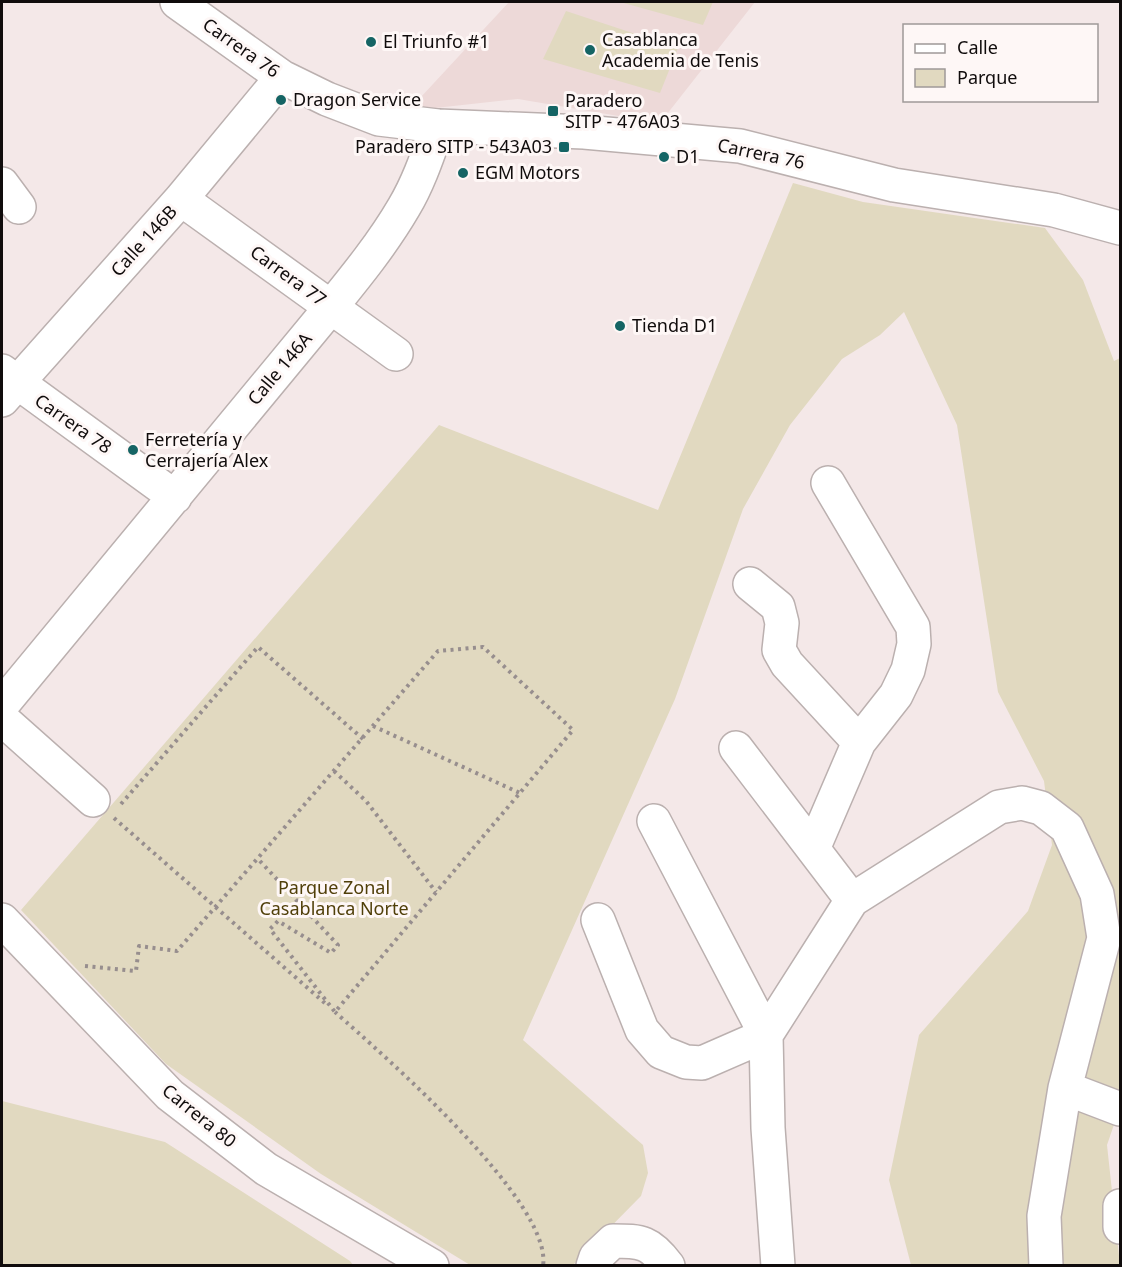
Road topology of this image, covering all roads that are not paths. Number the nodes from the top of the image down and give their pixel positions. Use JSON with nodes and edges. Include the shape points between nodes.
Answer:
{"nodes":[{"id":1,"x":191,"y":6,"type":"edge"},
{"id":2,"x":282,"y":76,"type":"junction"},
{"id":3,"x":438,"y":126,"type":"junction"},
{"id":4,"x":181,"y":199,"type":"junction"},
{"id":5,"x":1120,"y":228,"type":"edge"},
{"id":6,"x":331,"y":307,"type":"junction"},
{"id":7,"x":396,"y":354,"type":"dead end"},
{"id":8,"x":7,"y":385,"type":"edge"},
{"id":9,"x":828,"y":483,"type":"dead end"},
{"id":10,"x":175,"y":497,"type":"junction"},
{"id":11,"x":750,"y":584,"type":"dead end"},
{"id":12,"x":2,"y":705,"type":"edge"},
{"id":13,"x":2,"y":718,"type":"edge"},
{"id":14,"x":859,"y":742,"type":"junction"},
{"id":15,"x":736,"y":748,"type":"dead end"},
{"id":16,"x":102,"y":808,"type":"road end"},
{"id":17,"x":654,"y":821,"type":"dead end"},
{"id":18,"x":813,"y":849,"type":"junction"},
{"id":19,"x":852,"y":900,"type":"junction"},
{"id":20,"x":2,"y":920,"type":"edge"},
{"id":21,"x":598,"y":920,"type":"dead end"},
{"id":22,"x":766,"y":1035,"type":"junction"},
{"id":23,"x":1065,"y":1088,"type":"junction"},
{"id":24,"x":1120,"y":1109,"type":"edge"},
{"id":25,"x":1120,"y":1206,"type":"edge"},
{"id":26,"x":1120,"y":1227,"type":"edge"},
{"id":27,"x":432,"y":1266,"type":"edge"},
{"id":28,"x":593,"y":1266,"type":"edge"},
{"id":29,"x":668,"y":1266,"type":"edge"},
{"id":30,"x":778,"y":1266,"type":"edge"},
{"id":31,"x":1046,"y":1266,"type":"edge"}],
"edges":[{"from":1,"to":2,"type":"street","name":"Carrera 76"},
{"from":2,"to":3,"type":"street","name":"Carrera 76","via":[[362,114]]},
{"from":2,"to":4,"type":"street","name":"Calle 146B"},
{"from":3,"to":5,"type":"street","name":"Carrera 76","via":[[584,132],[740,146],[894,185],[1054,210]]},
{"from":3,"to":6,"type":"street","name":"Calle 146A","via":[[405,206]]},
{"from":4,"to":6,"type":"street","name":"Carrera 77"},
{"from":4,"to":8,"type":"street","name":"Calle 146B"},
{"from":6,"to":7,"type":"street","name":"Carrera 77"},
{"from":6,"to":10,"type":"street","name":"Calle 146A"},
{"from":8,"to":10,"type":"street","name":"Carrera 78"},
{"from":9,"to":14,"type":"street","via":[[913,627],[908,670],[896,694]]},
{"from":10,"to":12,"type":"street","name":"Calle 146A"},
{"from":11,"to":14,"type":"street","via":[[778,607],[782,623],[779,650],[787,664]]},
{"from":13,"to":16,"type":"street"},
{"from":14,"to":18,"type":"street"},
{"from":15,"to":18,"type":"street"},
{"from":17,"to":22,"type":"street"},
{"from":18,"to":19,"type":"street"},
{"from":19,"to":22,"type":"street"},
{"from":19,"to":23,"type":"street","via":[[999,807],[1022,803],[1041,808],[1067,828],[1097,894],[1104,938]]},
{"from":20,"to":27,"type":"street","name":"Carrera 80","via":[[134,1061],[201,1120],[266,1169]]},
{"from":21,"to":22,"type":"street","via":[[642,1030],[661,1052],[686,1062],[702,1062]]},
{"from":22,"to":30,"type":"street"},
{"from":23,"to":24,"type":"street"},
{"from":23,"to":31,"type":"street","via":[[1044,1216]]},
{"from":25,"to":26,"type":"street"},
{"from":28,"to":29,"type":"street","via":[[596,1257],[613,1241],[636,1241],[654,1247]]}]}
